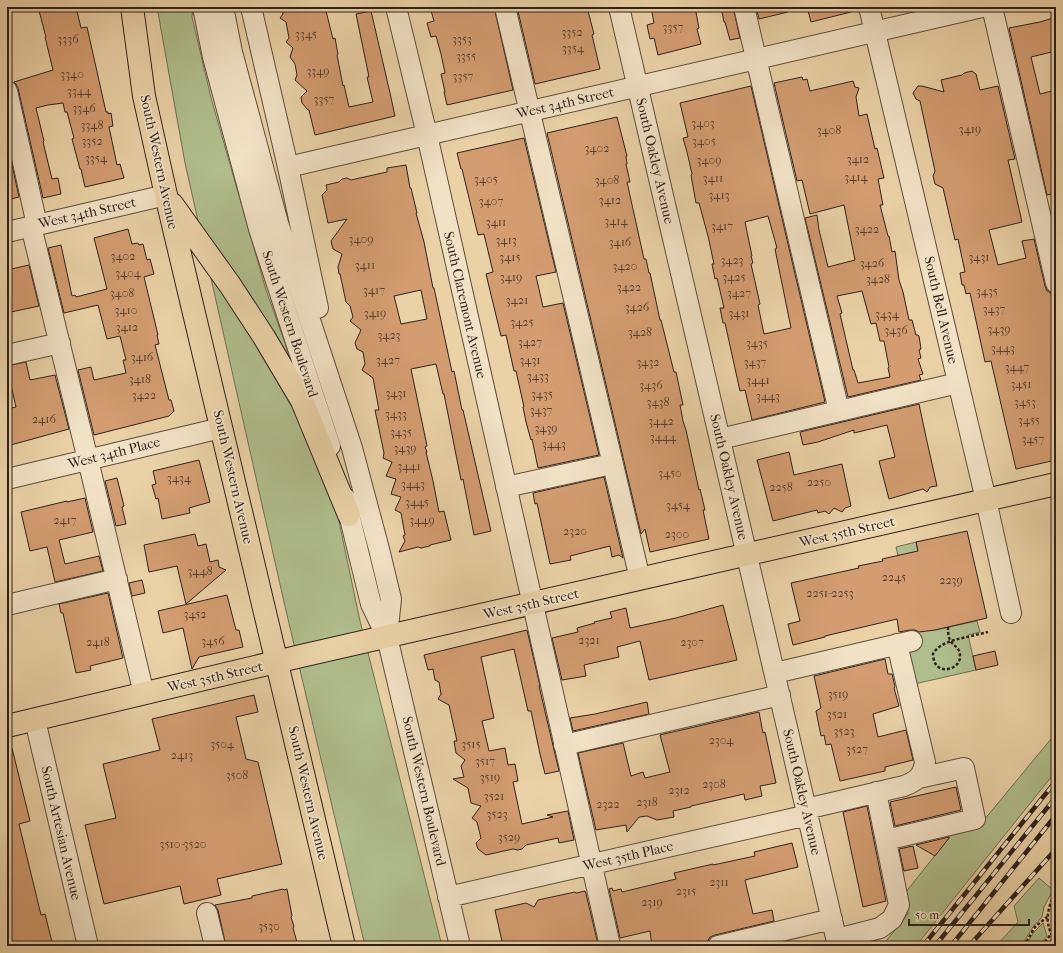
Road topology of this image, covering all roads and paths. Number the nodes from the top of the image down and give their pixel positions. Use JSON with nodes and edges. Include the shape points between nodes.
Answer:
{"nodes":[{"id":1,"x":132,"y":7,"type":"edge"},
{"id":2,"x":203,"y":7,"type":"edge"},
{"id":3,"x":223,"y":7,"type":"edge"},
{"id":4,"x":251,"y":7,"type":"edge"},
{"id":5,"x":396,"y":7,"type":"edge"},
{"id":6,"x":504,"y":7,"type":"edge"},
{"id":7,"x":619,"y":7,"type":"edge"},
{"id":8,"x":744,"y":7,"type":"edge"},
{"id":9,"x":869,"y":7,"type":"edge"},
{"id":10,"x":982,"y":7,"type":"edge"},
{"id":11,"x":992,"y":7,"type":"edge"},
{"id":12,"x":875,"y":32,"type":"junction"},
{"id":13,"x":757,"y":59,"type":"junction"},
{"id":14,"x":638,"y":86,"type":"junction"},
{"id":15,"x":8,"y":102,"type":"edge"},
{"id":16,"x":529,"y":111,"type":"junction"},
{"id":17,"x":427,"y":135,"type":"junction"},
{"id":18,"x":288,"y":167,"type":"junction"},
{"id":19,"x":166,"y":195,"type":"junction"},
{"id":20,"x":34,"y":226,"type":"junction"},
{"id":21,"x":7,"y":232,"type":"edge"},
{"id":22,"x":1056,"y":283,"type":"edge"},
{"id":23,"x":60,"y":343,"type":"junction"},
{"id":24,"x":7,"y":355,"type":"edge"},
{"id":25,"x":958,"y":383,"type":"junction"},
{"id":26,"x":336,"y":400,"type":"junction"},
{"id":27,"x":839,"y":411,"type":"junction"},
{"id":28,"x":221,"y":428,"type":"junction"},
{"id":29,"x":720,"y":439,"type":"junction"},
{"id":30,"x":88,"y":460,"type":"junction"},
{"id":31,"x":612,"y":464,"type":"junction"},
{"id":32,"x":7,"y":480,"type":"edge"},
{"id":33,"x":1056,"y":484,"type":"edge"},
{"id":34,"x":506,"y":487,"type":"junction"},
{"id":35,"x":986,"y":500,"type":"junction"},
{"id":36,"x":349,"y":515,"type":"junction"},
{"id":37,"x":747,"y":555,"type":"junction"},
{"id":38,"x":117,"y":579,"type":"junction"},
{"id":39,"x":640,"y":579,"type":"junction"},
{"id":40,"x":532,"y":604,"type":"junction"},
{"id":41,"x":7,"y":605,"type":"edge"},
{"id":42,"x":1011,"y":613,"type":"dead end"},
{"id":43,"x":948,"y":627,"type":"dead end"},
{"id":44,"x":988,"y":632,"type":"dead end"},
{"id":45,"x":387,"y":637,"type":"junction"},
{"id":46,"x":950,"y":641,"type":"junction"},
{"id":47,"x":277,"y":662,"type":"junction"},
{"id":48,"x":775,"y":673,"type":"junction"},
{"id":49,"x":144,"y":694,"type":"junction"},
{"id":50,"x":780,"y":695,"type":"junction"},
{"id":51,"x":35,"y":720,"type":"junction"},
{"id":52,"x":7,"y":726,"type":"edge"},
{"id":53,"x":564,"y":745,"type":"junction"},
{"id":54,"x":918,"y":778,"type":"junction"},
{"id":55,"x":876,"y":792,"type":"junction"},
{"id":56,"x":807,"y":812,"type":"junction"},
{"id":57,"x":886,"y":840,"type":"junction"},
{"id":58,"x":592,"y":864,"type":"junction"},
{"id":59,"x":1056,"y":890,"type":"edge"},
{"id":60,"x":448,"y":897,"type":"junction"},
{"id":61,"x":207,"y":913,"type":"dead end"},
{"id":62,"x":1047,"y":917,"type":"junction"},
{"id":63,"x":832,"y":919,"type":"junction"},
{"id":64,"x":1051,"y":934,"type":"junction"},
{"id":65,"x":837,"y":942,"type":"edge"},
{"id":66,"x":1056,"y":942,"type":"edge"},
{"id":67,"x":88,"y":946,"type":"edge"},
{"id":68,"x":215,"y":946,"type":"edge"},
{"id":69,"x":344,"y":946,"type":"edge"},
{"id":70,"x":460,"y":946,"type":"edge"},
{"id":71,"x":610,"y":946,"type":"edge"},
{"id":72,"x":718,"y":946,"type":"edge"},
{"id":73,"x":1025,"y":946,"type":"edge"},
{"id":74,"x":1042,"y":946,"type":"edge"}],
"edges":[{"from":1,"to":19,"type":"main road","name":"South Western Avenue","via":[[144,96]]},
{"from":2,"to":36,"type":"street","name":"South Western Boulevard","via":[[213,57],[259,229],[333,453]]},
{"from":3,"to":26,"type":"street","name":"South Western Boulevard","via":[[232,52],[278,223]]},
{"from":4,"to":18,"type":"street"},
{"from":5,"to":17,"type":"street","name":"South Claremont Avenue"},
{"from":6,"to":16,"type":"street"},
{"from":7,"to":14,"type":"street","name":"South Oakley Avenue"},
{"from":8,"to":13,"type":"street"},
{"from":9,"to":12,"type":"street","name":"South Bell Avenue"},
{"from":10,"to":12,"type":"street","name":"West 34th Street"},
{"from":11,"to":22,"type":"street"},
{"from":12,"to":13,"type":"street","name":"West 34th Street"},
{"from":12,"to":25,"type":"street","name":"South Bell Avenue"},
{"from":13,"to":14,"type":"street","name":"West 34th Street"},
{"from":13,"to":27,"type":"street"},
{"from":14,"to":16,"type":"street","name":"West 34th Street"},
{"from":14,"to":29,"type":"street","name":"South Oakley Avenue"},
{"from":15,"to":20,"type":"street"},
{"from":16,"to":17,"type":"street","name":"West 34th Street"},
{"from":16,"to":31,"type":"street"},
{"from":17,"to":18,"type":"street","name":"West 34th Street"},
{"from":17,"to":34,"type":"street","name":"South Claremont Avenue"},
{"from":18,"to":26,"type":"street"},
{"from":19,"to":20,"type":"street","name":"West 34th Street"},
{"from":19,"to":28,"type":"main road","name":"South Western Avenue"},
{"from":19,"to":36,"type":"main road","via":[[243,304],[302,401]]},
{"from":20,"to":21,"type":"street","name":"West 34th Street"},
{"from":20,"to":23,"type":"street"},
{"from":23,"to":24,"type":"street"},
{"from":23,"to":30,"type":"street"},
{"from":25,"to":27,"type":"street"},
{"from":25,"to":35,"type":"street","name":"South Bell Avenue"},
{"from":26,"to":45,"type":"street","name":"South Western Boulevard","via":[[352,448],[391,599]]},
{"from":27,"to":29,"type":"street"},
{"from":28,"to":30,"type":"street","name":"West 34th Place"},
{"from":28,"to":47,"type":"main road","name":"South Western Avenue"},
{"from":29,"to":37,"type":"street","name":"South Oakley Avenue"},
{"from":30,"to":32,"type":"street","name":"West 34th Place"},
{"from":30,"to":38,"type":"street"},
{"from":31,"to":34,"type":"street"},
{"from":31,"to":39,"type":"street"},
{"from":33,"to":35,"type":"main road","name":"West 35th Street"},
{"from":34,"to":40,"type":"street","name":"South Claremont Avenue"},
{"from":35,"to":37,"type":"main road","name":"West 35th Street"},
{"from":35,"to":42,"type":"street","name":"South Bell Avenue"},
{"from":36,"to":45,"type":"street","name":"South Western Boulevard","via":[[371,604]]},
{"from":37,"to":39,"type":"main road","name":"West 35th Street"},
{"from":37,"to":48,"type":"street","name":"South Oakley Avenue"},
{"from":38,"to":41,"type":"street"},
{"from":38,"to":49,"type":"street"},
{"from":39,"to":40,"type":"main road","name":"West 35th Street"},
{"from":40,"to":45,"type":"main road","name":"West 35th Street"},
{"from":40,"to":53,"type":"street","name":"South Claremont Avenue"},
{"from":43,"to":46,"type":"path"},
{"from":44,"to":46,"type":"path"},
{"from":45,"to":47,"type":"main road","name":"West 35th Street"},
{"from":45,"to":60,"type":"street","name":"South Western Boulevard"},
{"from":46,"to":46,"type":"path","via":[[940,646],[933,654],[936,665],[948,670],[958,663],[960,657],[959,649]]},
{"from":47,"to":49,"type":"main road","name":"West 35th Street"},
{"from":47,"to":69,"type":"main road","name":"South Western Avenue"},
{"from":48,"to":50,"type":"street","name":"South Oakley Avenue"},
{"from":48,"to":54,"type":"street","via":[[905,643],[925,762],[924,770]]},
{"from":49,"to":51,"type":"main road","name":"West 35th Street"},
{"from":50,"to":53,"type":"street"},
{"from":50,"to":56,"type":"street","name":"South Oakley Avenue"},
{"from":51,"to":52,"type":"main road","name":"West 35th Street"},
{"from":51,"to":67,"type":"street","name":"South Artesian Avenue"},
{"from":53,"to":58,"type":"street","name":"South Claremont Avenue"},
{"from":54,"to":55,"type":"street","name":"West 35th Place","via":[[904,786]]},
{"from":54,"to":57,"type":"street","name":"West 35th Place","via":[[964,768],[975,819]]},
{"from":55,"to":56,"type":"street","name":"West 35th Place"},
{"from":55,"to":57,"type":"street"},
{"from":56,"to":58,"type":"street","name":"West 35th Place"},
{"from":56,"to":63,"type":"street","name":"South Oakley Avenue"},
{"from":57,"to":65,"type":"street","via":[[899,905],[892,918],[880,928]]},
{"from":58,"to":60,"type":"street","name":"West 35th Place"},
{"from":58,"to":71,"type":"street","name":"South Claremont Avenue"},
{"from":59,"to":62,"type":"path"},
{"from":60,"to":70,"type":"street","name":"South Western Boulevard"},
{"from":61,"to":68,"type":"street"},
{"from":62,"to":64,"type":"path"},
{"from":62,"to":73,"type":"path","via":[[1035,927]]},
{"from":63,"to":65,"type":"street","name":"South Oakley Avenue"},
{"from":63,"to":72,"type":"street"},
{"from":64,"to":66,"type":"path"},
{"from":64,"to":74,"type":"path"}]}
